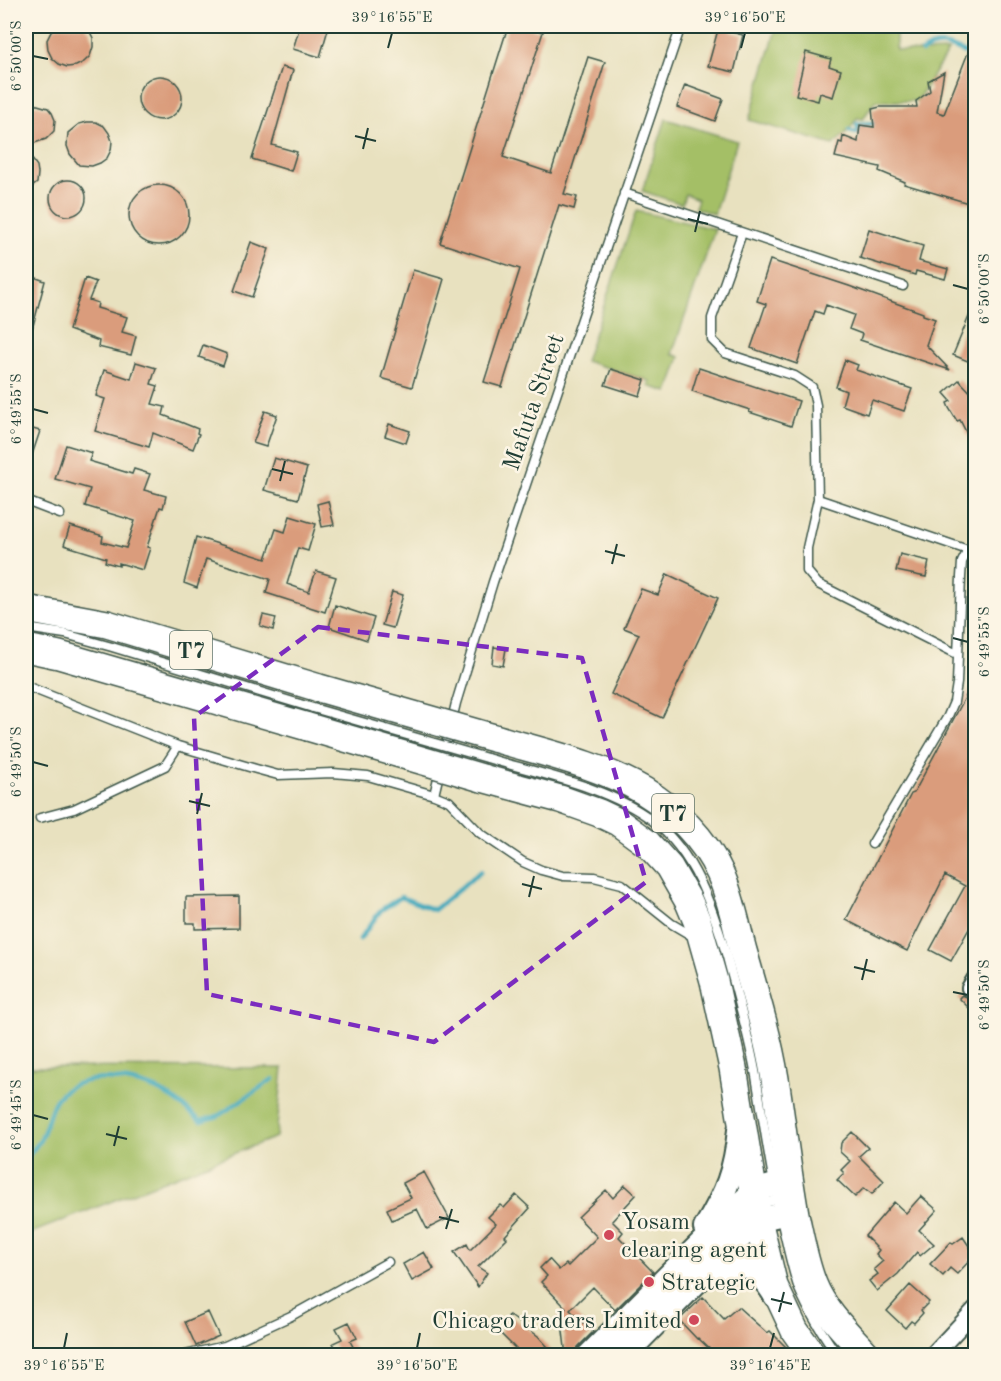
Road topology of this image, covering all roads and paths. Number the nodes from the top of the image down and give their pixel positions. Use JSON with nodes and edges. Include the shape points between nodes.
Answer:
{"nodes":[{"id":1,"x":681,"y":26,"type":"edge"},
{"id":2,"x":624,"y":193,"type":"junction"},
{"id":3,"x":742,"y":232,"type":"junction"},
{"id":4,"x":903,"y":286,"type":"dead end"},
{"id":5,"x":818,"y":499,"type":"junction"},
{"id":6,"x":26,"y":501,"type":"edge"},
{"id":7,"x":60,"y":514,"type":"dead end"},
{"id":8,"x":971,"y":550,"type":"edge"},
{"id":9,"x":26,"y":609,"type":"edge"},
{"id":10,"x":26,"y":628,"type":"edge"},
{"id":11,"x":26,"y":648,"type":"edge"},
{"id":12,"x":957,"y":654,"type":"junction"},
{"id":13,"x":26,"y":686,"type":"edge"},
{"id":14,"x":313,"y":707,"type":"junction"},
{"id":15,"x":178,"y":746,"type":"junction"},
{"id":16,"x":488,"y":758,"type":"junction"},
{"id":17,"x":434,"y":795,"type":"junction"},
{"id":18,"x":40,"y":818,"type":"dead end"},
{"id":19,"x":872,"y":844,"type":"dead end"},
{"id":20,"x":704,"y":943,"type":"junction"},
{"id":21,"x":734,"y":984,"type":"junction"},
{"id":22,"x":755,"y":1072,"type":"junction"},
{"id":23,"x":740,"y":1114,"type":"junction"},
{"id":24,"x":773,"y":1201,"type":"junction"},
{"id":25,"x":689,"y":1255,"type":"junction"},
{"id":26,"x":388,"y":1262,"type":"dead end"},
{"id":27,"x":699,"y":1280,"type":"junction"},
{"id":28,"x":975,"y":1309,"type":"edge"},
{"id":29,"x":790,"y":1320,"type":"junction"},
{"id":30,"x":180,"y":1356,"type":"edge"},
{"id":31,"x":588,"y":1356,"type":"edge"},
{"id":32,"x":605,"y":1356,"type":"edge"},
{"id":33,"x":624,"y":1356,"type":"edge"},
{"id":34,"x":813,"y":1356,"type":"edge"},
{"id":35,"x":838,"y":1356,"type":"edge"},
{"id":36,"x":868,"y":1356,"type":"edge"},
{"id":37,"x":932,"y":1356,"type":"edge"}],
"edges":[{"from":1,"to":2,"type":"lane","name":"Mafuta Street"},
{"from":2,"to":3,"type":"lane"},
{"from":2,"to":17,"type":"lane","name":"Mafuta Street","via":[[493,582],[456,703]]},
{"from":3,"to":4,"type":"lane"},
{"from":3,"to":5,"type":"lane","via":[[712,318],[712,340],[725,353],[795,376],[812,387],[816,405]]},
{"from":5,"to":8,"type":"lane"},
{"from":5,"to":12,"type":"lane","via":[[807,548],[807,572],[818,584]]},
{"from":6,"to":7,"type":"lane"},
{"from":8,"to":12,"type":"lane","via":[[962,562]]},
{"from":9,"to":14,"type":"highway","number":"T7","via":[[107,624]]},
{"from":10,"to":14,"type":"lane","via":[[75,637]]},
{"from":11,"to":14,"type":"highway","number":"T7"},
{"from":12,"to":19,"type":"lane","via":[[957,682],[948,716]]},
{"from":13,"to":15,"type":"lane"},
{"from":14,"to":16,"type":"highway","number":"T7","bridge":true},
{"from":14,"to":16,"type":"highway","number":"T7","bridge":true},
{"from":15,"to":17,"type":"lane","via":[[278,775],[368,776]]},
{"from":15,"to":18,"type":"lane","via":[[165,766],[74,809]]},
{"from":16,"to":20,"type":"highway","via":[[560,799],[618,822],[641,838],[669,867],[689,902]]},
{"from":16,"to":21,"type":"highway","number":"T7","via":[[581,763],[645,792],[673,812],[708,851],[720,873]]},
{"from":17,"to":20,"type":"lane","via":[[449,801],[480,833],[523,862],[563,876],[594,877],[622,884],[672,924]]},
{"from":20,"to":21,"type":"highway"},
{"from":21,"to":22,"type":"highway","number":"T7"},
{"from":21,"to":22,"type":"highway"},
{"from":22,"to":23,"type":"highway"},
{"from":22,"to":24,"type":"highway","number":"T7"},
{"from":23,"to":24,"type":"highway"},
{"from":23,"to":25,"type":"main road","via":[[730,1181]]},
{"from":24,"to":25,"type":"main road"},
{"from":24,"to":27,"type":"main road"},
{"from":24,"to":29,"type":"highway","via":[[774,1286]]},
{"from":24,"to":32,"type":"lane"},
{"from":24,"to":35,"type":"lane","via":[[799,1289]]},
{"from":24,"to":36,"type":"highway","number":"T7","via":[[804,1256],[814,1286],[834,1318]]},
{"from":25,"to":31,"type":"main road"},
{"from":26,"to":30,"type":"lane","via":[[291,1316],[225,1346]]},
{"from":27,"to":29,"type":"main road","via":[[725,1267],[741,1265],[754,1269]]},
{"from":27,"to":33,"type":"main road"},
{"from":28,"to":37,"type":"street"},
{"from":29,"to":34,"type":"highway"}]}
